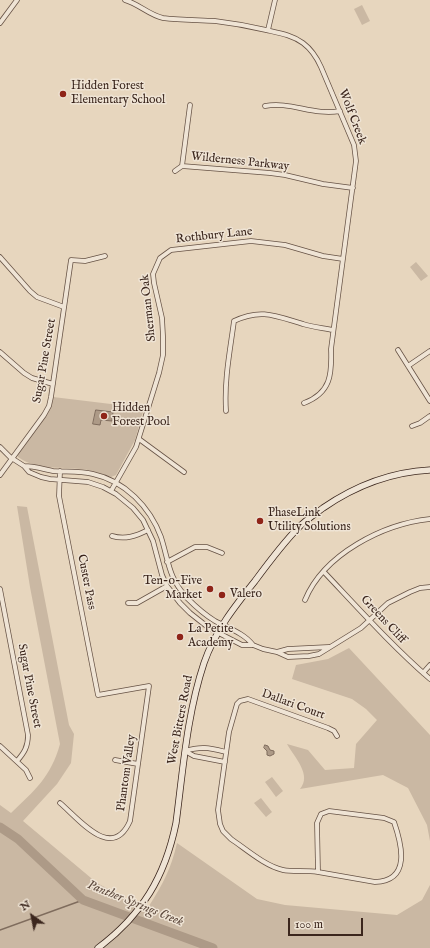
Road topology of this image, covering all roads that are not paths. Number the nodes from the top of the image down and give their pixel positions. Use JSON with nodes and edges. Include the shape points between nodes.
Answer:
{"nodes":[{"id":1,"x":17,"y":0,"type":"edge"},
{"id":2,"x":125,"y":0,"type":"edge"},
{"id":3,"x":275,"y":0,"type":"edge"},
{"id":4,"x":0,"y":23,"type":"edge"},
{"id":5,"x":268,"y":30,"type":"junction"},
{"id":6,"x":190,"y":105,"type":"dead end"},
{"id":7,"x":265,"y":106,"type":"dead end"},
{"id":8,"x":340,"y":111,"type":"junction"},
{"id":9,"x":182,"y":166,"type":"junction"},
{"id":10,"x":175,"y":171,"type":"dead end"},
{"id":11,"x":353,"y":188,"type":"junction"},
{"id":12,"x":104,"y":256,"type":"dead end"},
{"id":13,"x":0,"y":257,"type":"edge"},
{"id":14,"x":160,"y":258,"type":"joint"},
{"id":15,"x":343,"y":259,"type":"junction"},
{"id":16,"x":64,"y":307,"type":"junction"},
{"id":17,"x":333,"y":330,"type":"junction"},
{"id":18,"x":398,"y":350,"type":"dead end"},
{"id":19,"x":430,"y":351,"type":"edge"},
{"id":20,"x":0,"y":352,"type":"edge"},
{"id":21,"x":408,"y":366,"type":"junction"},
{"id":22,"x":53,"y":384,"type":"junction"},
{"id":23,"x":430,"y":401,"type":"edge"},
{"id":24,"x":304,"y":403,"type":"dead end"},
{"id":25,"x":226,"y":411,"type":"dead end"},
{"id":26,"x":430,"y":416,"type":"edge"},
{"id":27,"x":412,"y":426,"type":"dead end"},
{"id":28,"x":139,"y":439,"type":"junction"},
{"id":29,"x":0,"y":447,"type":"edge"},
{"id":30,"x":12,"y":458,"type":"junction"},
{"id":31,"x":24,"y":466,"type":"junction"},
{"id":32,"x":430,"y":470,"type":"edge"},
{"id":33,"x":60,"y":471,"type":"junction"},
{"id":34,"x":184,"y":472,"type":"dead end"},
{"id":35,"x":0,"y":475,"type":"edge"},
{"id":36,"x":60,"y":480,"type":"junction"},
{"id":37,"x":116,"y":483,"type":"junction"},
{"id":38,"x":111,"y":491,"type":"junction"},
{"id":39,"x":430,"y":519,"type":"edge"},
{"id":40,"x":148,"y":530,"type":"junction"},
{"id":41,"x":112,"y":536,"type":"dead end"},
{"id":42,"x":161,"y":539,"type":"junction"},
{"id":43,"x":153,"y":541,"type":"junction"},
{"id":44,"x":222,"y":553,"type":"dead end"},
{"id":45,"x":167,"y":562,"type":"junction"},
{"id":46,"x":324,"y":572,"type":"junction"},
{"id":47,"x":167,"y":586,"type":"junction"},
{"id":48,"x":430,"y":587,"type":"edge"},
{"id":49,"x":0,"y":589,"type":"edge"},
{"id":50,"x":305,"y":600,"type":"dead end"},
{"id":51,"x":128,"y":603,"type":"dead end"},
{"id":52,"x":2,"y":613,"type":"edge"},
{"id":53,"x":370,"y":621,"type":"junction"},
{"id":54,"x":222,"y":625,"type":"junction"},
{"id":55,"x":218,"y":632,"type":"junction"},
{"id":56,"x":253,"y":645,"type":"junction"},
{"id":57,"x":329,"y":647,"type":"junction"},
{"id":58,"x":304,"y":648,"type":"junction"},
{"id":59,"x":277,"y":652,"type":"junction"},
{"id":60,"x":304,"y":656,"type":"junction"},
{"id":61,"x":430,"y":665,"type":"edge"},
{"id":62,"x":423,"y":673,"type":"junction"},
{"id":63,"x":430,"y":679,"type":"edge"},
{"id":64,"x":150,"y":686,"type":"joint"},
{"id":65,"x":337,"y":736,"type":"dead end"},
{"id":66,"x":0,"y":746,"type":"edge"},
{"id":67,"x":185,"y":751,"type":"junction"},
{"id":68,"x":226,"y":752,"type":"junction"},
{"id":69,"x":115,"y":760,"type":"dead end"},
{"id":70,"x":17,"y":761,"type":"junction"},
{"id":71,"x":225,"y":762,"type":"junction"},
{"id":72,"x":138,"y":764,"type":"junction"},
{"id":73,"x":30,"y":778,"type":"dead end"},
{"id":74,"x":60,"y":803,"type":"dead end"},
{"id":75,"x":318,"y":872,"type":"junction"},
{"id":76,"x":98,"y":948,"type":"edge"}],
"edges":[{"from":1,"to":4,"type":"street"},
{"from":2,"to":5,"type":"street","name":"Wolf Creek","via":[[162,18],[216,21]]},
{"from":3,"to":5,"type":"street"},
{"from":5,"to":8,"type":"street","name":"Wolf Creek","via":[[293,37],[311,51],[321,67]]},
{"from":6,"to":9,"type":"street"},
{"from":7,"to":8,"type":"street","via":[[275,105],[323,112]]},
{"from":8,"to":11,"type":"street","name":"Wolf Creek","via":[[355,150]]},
{"from":9,"to":10,"type":"street","name":"Wilderness Parkway"},
{"from":9,"to":11,"type":"street","name":"Wilderness Parkway","via":[[286,175]]},
{"from":11,"to":15,"type":"street","name":"Wolf Creek"},
{"from":12,"to":16,"type":"street","name":"Sugar Pine Street","via":[[85,262],[71,260]]},
{"from":13,"to":16,"type":"street","via":[[37,297]]},
{"from":14,"to":15,"type":"street","name":"Rothbury Lane","via":[[170,250],[251,241],[285,245]]},
{"from":14,"to":28,"type":"street","name":"Sherman Oak","via":[[153,274],[162,318],[163,355]]},
{"from":15,"to":17,"type":"street","name":"Wolf Creek"},
{"from":16,"to":22,"type":"street","name":"Sugar Pine Street"},
{"from":17,"to":24,"type":"street","name":"Wolf Creek","via":[[329,382],[318,397]]},
{"from":17,"to":25,"type":"street","via":[[270,314],[252,314],[234,321],[226,383]]},
{"from":18,"to":21,"type":"street"},
{"from":19,"to":21,"type":"street"},
{"from":20,"to":22,"type":"street","via":[[32,378]]},
{"from":21,"to":23,"type":"street"},
{"from":22,"to":30,"type":"street","name":"Sugar Pine Street","via":[[49,406]]},
{"from":26,"to":27,"type":"street"},
{"from":28,"to":34,"type":"street"},
{"from":28,"to":37,"type":"street","name":"Sherman Oak"},
{"from":29,"to":30,"type":"street"},
{"from":30,"to":31,"type":"street"},
{"from":30,"to":35,"type":"street","name":"Sugar Pine Street"},
{"from":31,"to":33,"type":"street"},
{"from":31,"to":36,"type":"street","via":[[29,472],[40,477]]},
{"from":32,"to":54,"type":"main road","name":"West Bitters Road","via":[[372,482],[357,488],[317,513],[300,526],[285,543]]},
{"from":33,"to":36,"type":"street","name":"Custer Pass"},
{"from":33,"to":37,"type":"street","via":[[93,474]]},
{"from":36,"to":38,"type":"street","via":[[88,482]]},
{"from":36,"to":64,"type":"street","name":"Custer Pass","via":[[59,496],[98,695]]},
{"from":37,"to":38,"type":"street","name":"Sherman Oak"},
{"from":37,"to":42,"type":"street","via":[[144,507]]},
{"from":38,"to":40,"type":"street","via":[[133,508]]},
{"from":39,"to":46,"type":"street","via":[[401,524],[372,536],[348,550]]},
{"from":40,"to":41,"type":"street","via":[[121,539]]},
{"from":40,"to":43,"type":"street"},
{"from":42,"to":43,"type":"street"},
{"from":42,"to":45,"type":"street"},
{"from":43,"to":47,"type":"street"},
{"from":44,"to":45,"type":"street","via":[[195,546]]},
{"from":45,"to":54,"type":"street","via":[[175,581],[187,598]]},
{"from":46,"to":50,"type":"street"},
{"from":46,"to":53,"type":"street","name":"Greens Cliff"},
{"from":47,"to":51,"type":"street","via":[[137,603]]},
{"from":47,"to":55,"type":"street","via":[[190,613]]},
{"from":48,"to":53,"type":"street","via":[[420,588],[388,603]]},
{"from":49,"to":52,"type":"street","name":"Sugar Pine Street"},
{"from":52,"to":70,"type":"street","name":"Sugar Pine Street","via":[[28,736],[28,745]]},
{"from":53,"to":57,"type":"street","via":[[352,635]]},
{"from":53,"to":62,"type":"street","name":"Greens Cliff"},
{"from":54,"to":55,"type":"main road","name":"West Bitters Road"},
{"from":54,"to":56,"type":"street","via":[[247,638]]},
{"from":55,"to":56,"type":"street","via":[[242,645]]},
{"from":55,"to":67,"type":"main road","name":"West Bitters Road","via":[[197,684]]},
{"from":56,"to":59,"type":"street"},
{"from":57,"to":58,"type":"street"},
{"from":57,"to":60,"type":"street","via":[[319,654]]},
{"from":58,"to":59,"type":"street"},
{"from":58,"to":60,"type":"street"},
{"from":59,"to":60,"type":"street","via":[[288,657]]},
{"from":61,"to":62,"type":"street"},
{"from":62,"to":63,"type":"street","name":"Greens Cliff"},
{"from":64,"to":72,"type":"street","name":"Phantom Valley"},
{"from":65,"to":68,"type":"street","name":"Dallari Court","via":[[328,728],[248,699],[237,704]]},
{"from":66,"to":70,"type":"street"},
{"from":67,"to":68,"type":"street","via":[[198,748]]},
{"from":67,"to":71,"type":"street","via":[[194,756]]},
{"from":67,"to":76,"type":"main road","name":"West Bitters Road","via":[[176,823],[158,879],[145,901],[125,926]]},
{"from":68,"to":71,"type":"street"},
{"from":69,"to":72,"type":"street"},
{"from":70,"to":73,"type":"street"},
{"from":71,"to":75,"type":"street","via":[[218,810],[220,824],[226,834],[275,868]]},
{"from":72,"to":74,"type":"street","name":"Phantom Valley","via":[[130,820],[124,832],[118,836],[102,838]]},
{"from":75,"to":75,"type":"street","via":[[375,882],[389,880],[399,869],[402,856],[394,822],[384,818],[329,811],[321,814],[317,823]]}]}
